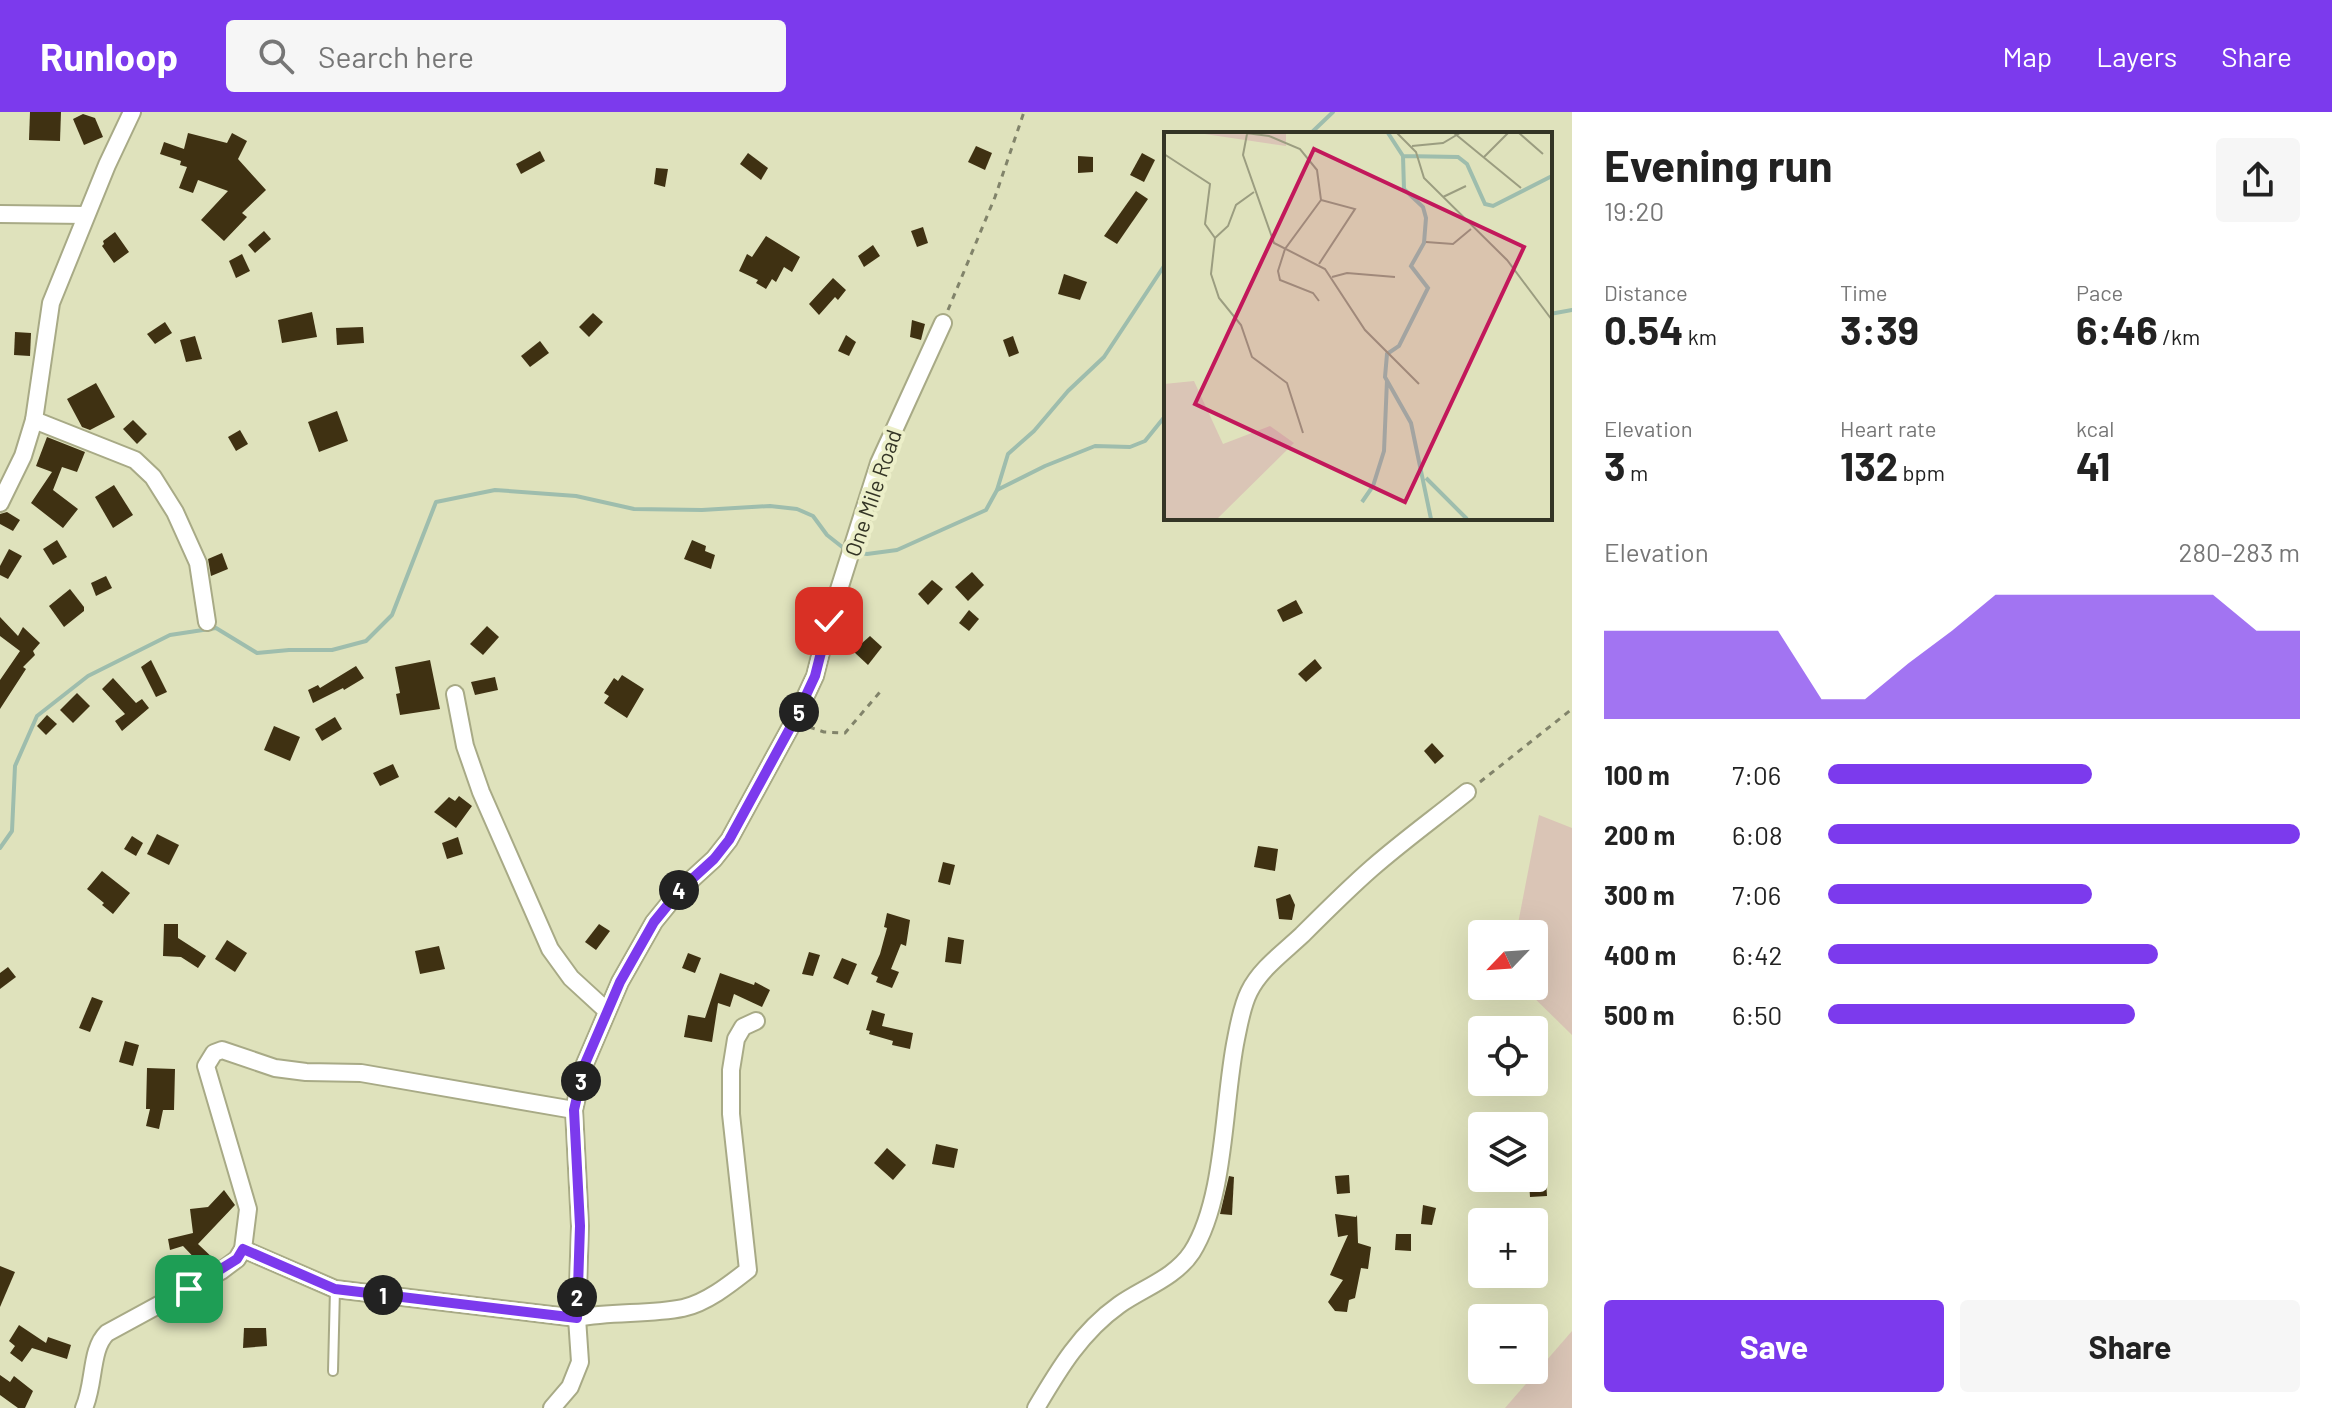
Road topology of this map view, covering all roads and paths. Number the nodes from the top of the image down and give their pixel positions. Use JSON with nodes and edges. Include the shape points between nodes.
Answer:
{"nodes":[{"id":1,"x":132,"y":112,"type":"edge"},
{"id":2,"x":1024,"y":112,"type":"edge"},
{"id":3,"x":0,"y":214,"type":"edge"},
{"id":4,"x":86,"y":215,"type":"junction"},
{"id":5,"x":943,"y":323,"type":"joint"},
{"id":6,"x":34,"y":420,"type":"junction"},
{"id":7,"x":0,"y":503,"type":"edge"},
{"id":8,"x":207,"y":622,"type":"dead end"},
{"id":9,"x":880,"y":692,"type":"dead end"},
{"id":10,"x":455,"y":694,"type":"dead end"},
{"id":11,"x":1572,"y":709,"type":"edge"},
{"id":12,"x":795,"y":719,"type":"junction"},
{"id":13,"x":1467,"y":792,"type":"joint"},
{"id":14,"x":607,"y":1011,"type":"junction"},
{"id":15,"x":756,"y":1021,"type":"dead end"},
{"id":16,"x":574,"y":1110,"type":"junction"},
{"id":17,"x":243,"y":1249,"type":"junction"},
{"id":18,"x":335,"y":1289,"type":"junction"},
{"id":19,"x":577,"y":1318,"type":"junction"},
{"id":20,"x":333,"y":1371,"type":"dead end"},
{"id":21,"x":84,"y":1408,"type":"edge"},
{"id":22,"x":552,"y":1408,"type":"edge"},
{"id":23,"x":1036,"y":1408,"type":"edge"}],
"edges":[{"from":1,"to":4,"type":"street"},
{"from":2,"to":5,"type":"path"},
{"from":3,"to":4,"type":"street"},
{"from":4,"to":6,"type":"street","via":[[48,315]]},
{"from":5,"to":12,"type":"street","name":"One Mile Road","via":[[879,463],[815,676]]},
{"from":6,"to":7,"type":"street"},
{"from":6,"to":8,"type":"street","via":[[135,460],[153,477],[198,563]]},
{"from":9,"to":12,"type":"path","via":[[845,733],[811,729]]},
{"from":10,"to":14,"type":"street","via":[[481,792],[550,949],[571,978]]},
{"from":11,"to":13,"type":"path"},
{"from":12,"to":14,"type":"street","name":"One Mile Road","via":[[729,840],[654,922]]},
{"from":13,"to":23,"type":"street","via":[[1374,866],[1272,962],[1249,991],[1203,1230],[1176,1269],[1092,1327],[1065,1358]]},
{"from":14,"to":16,"type":"street","name":"One Mile Road","via":[[584,1066]]},
{"from":15,"to":19,"type":"street","via":[[743,1027],[736,1039],[731,1070],[748,1270],[685,1308]]},
{"from":16,"to":17,"type":"street","via":[[361,1073],[275,1068],[222,1050],[214,1053],[206,1066],[248,1209]]},
{"from":16,"to":19,"type":"street","name":"One Mile Road","via":[[580,1226]]},
{"from":17,"to":18,"type":"street"},
{"from":17,"to":21,"type":"street","via":[[221,1271],[100,1339]]},
{"from":18,"to":19,"type":"street"},
{"from":18,"to":20,"type":"lane"},
{"from":19,"to":22,"type":"street","name":"One Mile Road","via":[[580,1362],[570,1387]]}]}
